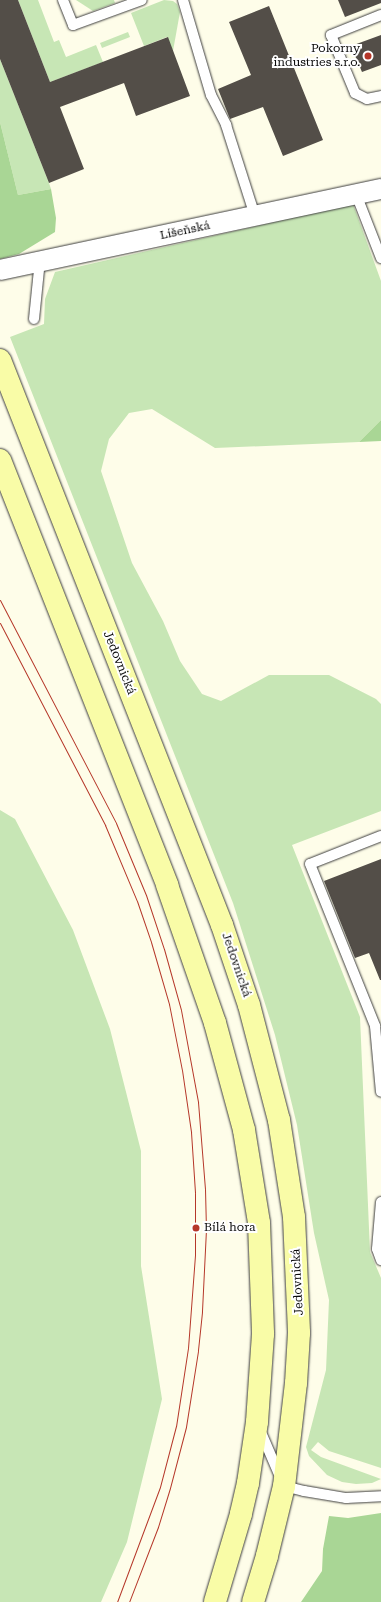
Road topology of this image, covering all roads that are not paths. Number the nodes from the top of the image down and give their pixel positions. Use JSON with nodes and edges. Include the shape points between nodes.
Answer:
{"nodes":[{"id":1,"x":63,"y":0,"type":"edge"},
{"id":2,"x":142,"y":0,"type":"edge"},
{"id":3,"x":183,"y":0,"type":"edge"},
{"id":4,"x":381,"y":15,"type":"edge"},
{"id":5,"x":381,"y":96,"type":"edge"},
{"id":6,"x":369,"y":191,"type":"edge"},
{"id":7,"x":255,"y":216,"type":"junction"},
{"id":8,"x":381,"y":258,"type":"edge"},
{"id":9,"x":40,"y":260,"type":"junction"},
{"id":10,"x":0,"y":270,"type":"edge"},
{"id":11,"x":34,"y":319,"type":"dead end"},
{"id":12,"x":0,"y":360,"type":"edge"},
{"id":13,"x":0,"y":460,"type":"edge"},
{"id":14,"x":381,"y":836,"type":"edge"},
{"id":15,"x":381,"y":1092,"type":"edge"},
{"id":16,"x":381,"y":1202,"type":"edge"},
{"id":17,"x":381,"y":1260,"type":"edge"},
{"id":18,"x":257,"y":1422,"type":"junction"},
{"id":19,"x":284,"y":1486,"type":"junction"},
{"id":20,"x":381,"y":1496,"type":"edge"},
{"id":21,"x":215,"y":1602,"type":"edge"},
{"id":22,"x":253,"y":1602,"type":"edge"}],
"edges":[{"from":1,"to":2,"type":"lane","via":[[74,25]]},
{"from":3,"to":7,"type":"lane","via":[[211,95],[226,125]]},
{"from":4,"to":5,"type":"lane","via":[[331,35],[355,93],[368,99]]},
{"from":6,"to":7,"type":"street","name":"Líšeňská"},
{"from":6,"to":8,"type":"lane"},
{"from":7,"to":9,"type":"street","name":"Líšeňská"},
{"from":9,"to":10,"type":"street","name":"Líšeňská"},
{"from":9,"to":11,"type":"lane"},
{"from":12,"to":19,"type":"main road","name":"Jedovnická","via":[[222,925],[264,1056],[288,1169],[294,1217],[299,1302],[296,1383]]},
{"from":13,"to":18,"type":"main road","via":[[167,885],[215,1023],[244,1130],[259,1223],[263,1302]]},
{"from":14,"to":15,"type":"lane","via":[[310,864],[375,1026]]},
{"from":16,"to":17,"type":"lane","via":[[377,1249]]},
{"from":18,"to":19,"type":"lane"},
{"from":18,"to":21,"type":"main road","via":[[241,1514]]},
{"from":19,"to":20,"type":"lane","via":[[346,1498]]},
{"from":19,"to":22,"type":"main road","name":"Jedovnická"}]}
